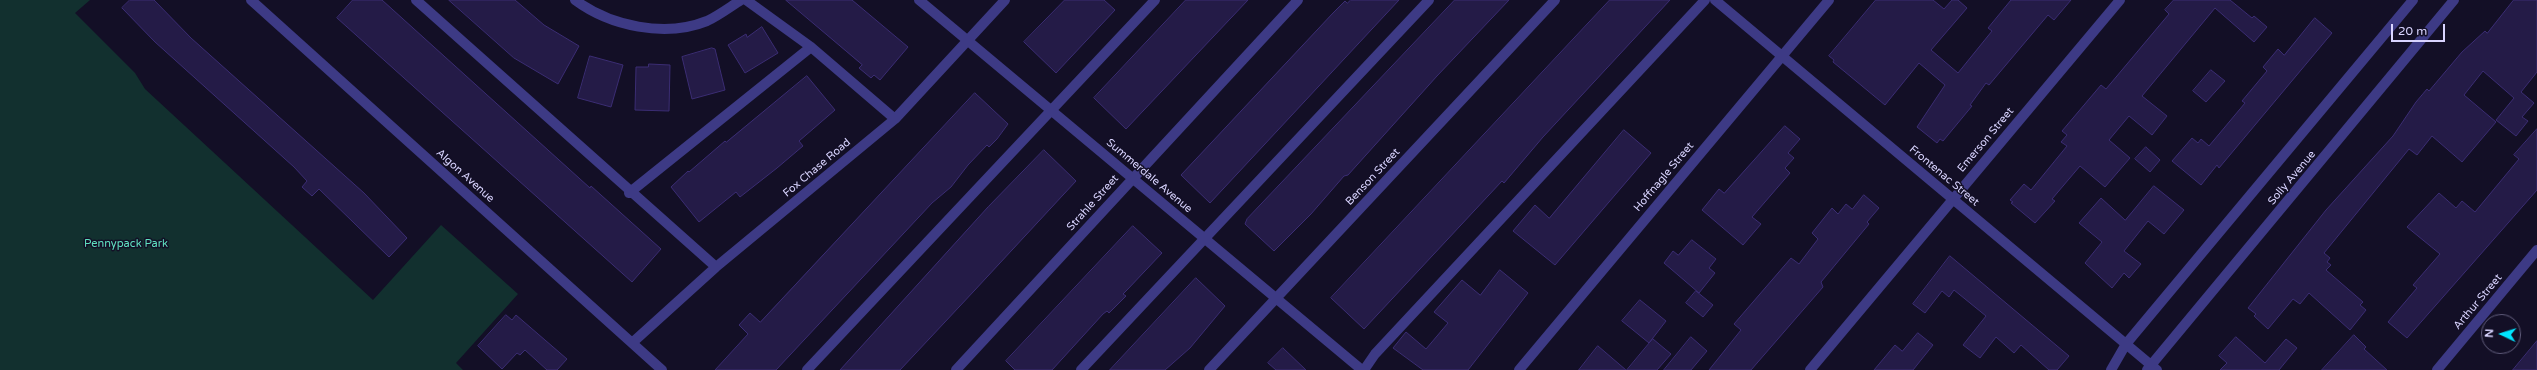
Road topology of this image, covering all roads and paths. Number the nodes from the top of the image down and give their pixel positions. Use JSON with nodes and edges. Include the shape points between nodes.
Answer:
{"nodes":[{"id":1,"x":251,"y":0,"type":"edge"},
{"id":2,"x":416,"y":0,"type":"edge"},
{"id":3,"x":575,"y":0,"type":"edge"},
{"id":4,"x":741,"y":0,"type":"edge"},
{"id":5,"x":746,"y":0,"type":"edge"},
{"id":6,"x":919,"y":0,"type":"edge"},
{"id":7,"x":1005,"y":0,"type":"edge"},
{"id":8,"x":1155,"y":0,"type":"edge"},
{"id":9,"x":1298,"y":0,"type":"edge"},
{"id":10,"x":1429,"y":0,"type":"edge"},
{"id":11,"x":1555,"y":0,"type":"edge"},
{"id":12,"x":1705,"y":0,"type":"edge"},
{"id":13,"x":1715,"y":0,"type":"edge"},
{"id":14,"x":1829,"y":0,"type":"edge"},
{"id":15,"x":2120,"y":0,"type":"edge"},
{"id":16,"x":2413,"y":0,"type":"edge"},
{"id":17,"x":2454,"y":0,"type":"edge"},
{"id":18,"x":967,"y":41,"type":"junction"},
{"id":19,"x":811,"y":48,"type":"junction"},
{"id":20,"x":1782,"y":56,"type":"junction"},
{"id":21,"x":1052,"y":110,"type":"junction"},
{"id":22,"x":895,"y":119,"type":"junction"},
{"id":23,"x":1132,"y":178,"type":"junction"},
{"id":24,"x":629,"y":193,"type":"junction"},
{"id":25,"x":1952,"y":199,"type":"junction"},
{"id":26,"x":1205,"y":238,"type":"junction"},
{"id":27,"x":2537,"y":250,"type":"edge"},
{"id":28,"x":716,"y":267,"type":"junction"},
{"id":29,"x":1276,"y":299,"type":"junction"},
{"id":30,"x":632,"y":342,"type":"junction"},
{"id":31,"x":2126,"y":344,"type":"junction"},
{"id":32,"x":2152,"y":369,"type":"edge"},
{"id":33,"x":662,"y":370,"type":"edge"},
{"id":34,"x":807,"y":370,"type":"edge"},
{"id":35,"x":956,"y":370,"type":"edge"},
{"id":36,"x":1081,"y":370,"type":"edge"},
{"id":37,"x":1209,"y":370,"type":"edge"},
{"id":38,"x":1363,"y":370,"type":"edge"},
{"id":39,"x":1519,"y":370,"type":"edge"},
{"id":40,"x":1810,"y":370,"type":"edge"},
{"id":41,"x":2110,"y":370,"type":"edge"},
{"id":42,"x":2437,"y":370,"type":"edge"}],
"edges":[{"from":1,"to":30,"type":"street","name":"Algon Avenue"},
{"from":2,"to":24,"type":"street"},
{"from":3,"to":4,"type":"street","via":[[617,23],[663,30],[706,21]]},
{"from":5,"to":19,"type":"street"},
{"from":6,"to":18,"type":"street","name":"Summerdale Avenue"},
{"from":7,"to":18,"type":"street","name":"Fox Chase Road"},
{"from":8,"to":21,"type":"street"},
{"from":9,"to":23,"type":"street","name":"Strahle Street"},
{"from":10,"to":26,"type":"street"},
{"from":11,"to":29,"type":"street","name":"Benson Street"},
{"from":12,"to":38,"type":"street","via":[[1375,354]]},
{"from":13,"to":20,"type":"street","name":"Frontenac Street"},
{"from":14,"to":20,"type":"street","name":"Hoffnagle Street"},
{"from":15,"to":25,"type":"street","name":"Emerson Street"},
{"from":16,"to":31,"type":"street","name":"Solly Avenue"},
{"from":17,"to":32,"type":"street","name":"Solly Avenue"},
{"from":18,"to":21,"type":"street","name":"Summerdale Avenue"},
{"from":18,"to":22,"type":"street","name":"Fox Chase Road"},
{"from":19,"to":22,"type":"street"},
{"from":19,"to":24,"type":"street"},
{"from":20,"to":25,"type":"street","name":"Frontenac Street"},
{"from":20,"to":39,"type":"street","name":"Hoffnagle Street"},
{"from":21,"to":23,"type":"street","name":"Summerdale Avenue"},
{"from":21,"to":34,"type":"street"},
{"from":22,"to":28,"type":"street","name":"Fox Chase Road"},
{"from":23,"to":26,"type":"street","name":"Summerdale Avenue"},
{"from":23,"to":35,"type":"street","name":"Strahle Street"},
{"from":24,"to":28,"type":"street"},
{"from":25,"to":31,"type":"street","name":"Frontenac Street"},
{"from":25,"to":40,"type":"street","name":"Emerson Street"},
{"from":26,"to":29,"type":"street","name":"Summerdale Avenue"},
{"from":26,"to":36,"type":"street"},
{"from":27,"to":42,"type":"street","name":"Arthur Street"},
{"from":28,"to":30,"type":"street","name":"Fox Chase Road"},
{"from":29,"to":37,"type":"street","name":"Benson Street"},
{"from":29,"to":38,"type":"street","name":"Summerdale Avenue"},
{"from":30,"to":33,"type":"street","name":"Algon Avenue"},
{"from":31,"to":32,"type":"street","name":"Frontenac Street"},
{"from":31,"to":41,"type":"street","name":"Solly Avenue"}]}
